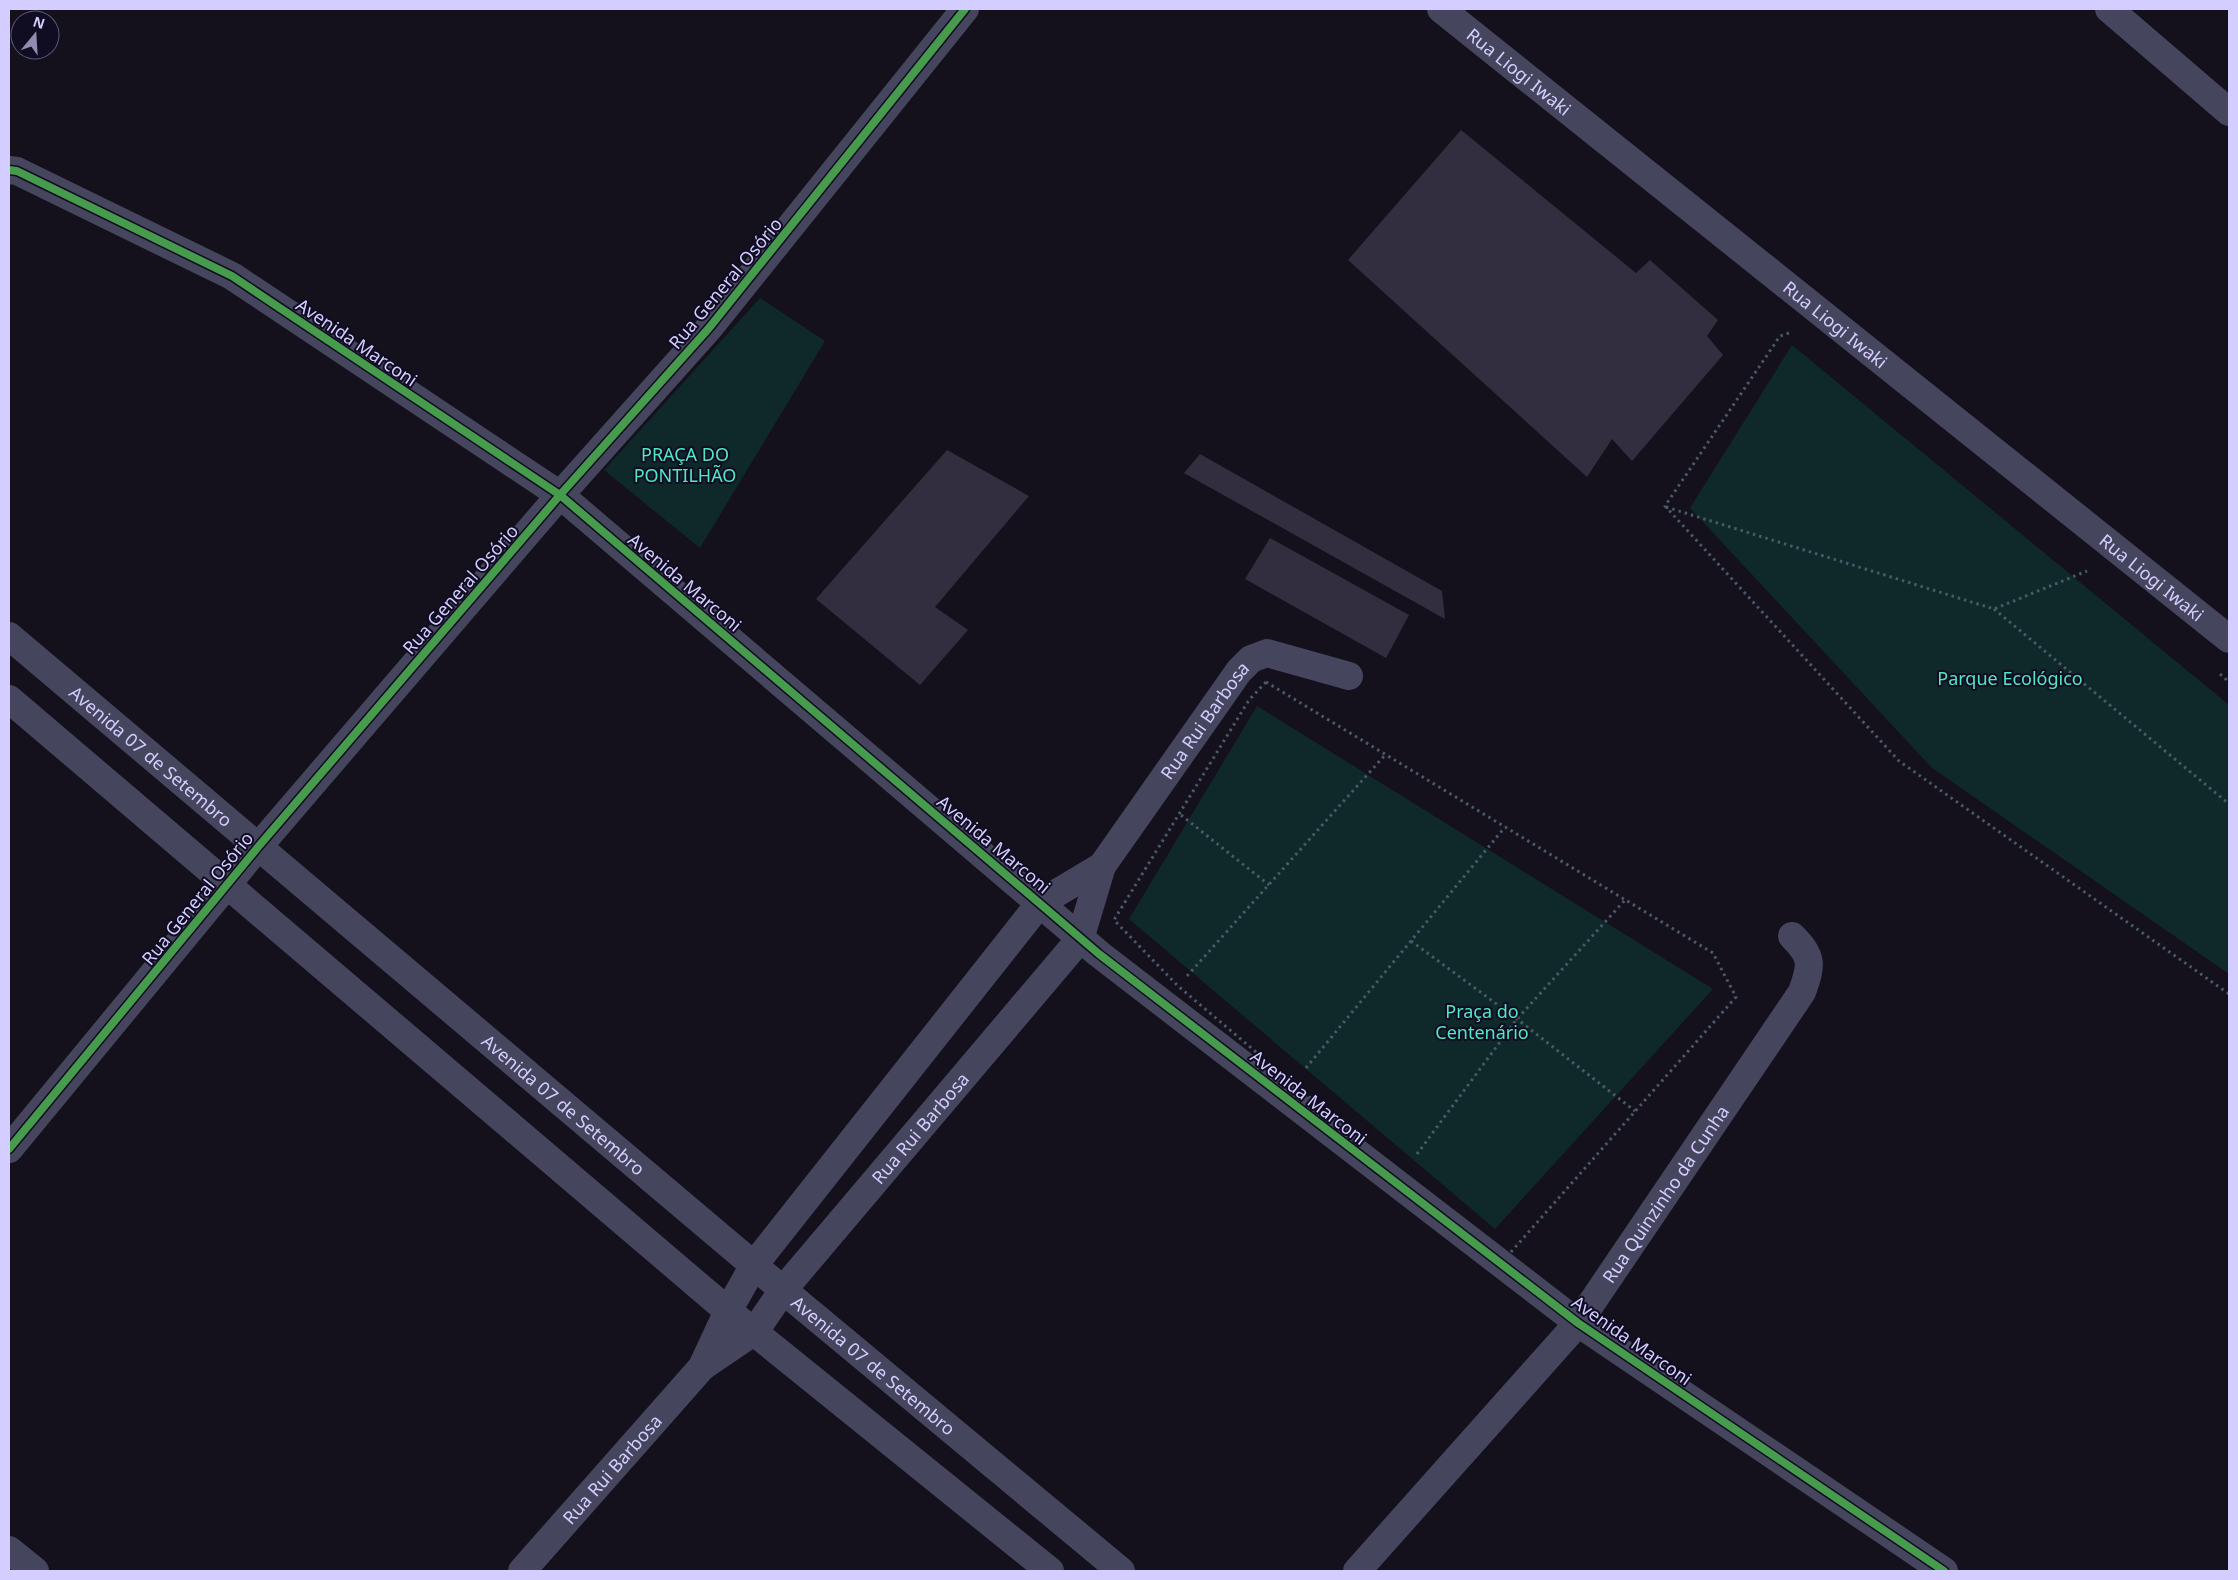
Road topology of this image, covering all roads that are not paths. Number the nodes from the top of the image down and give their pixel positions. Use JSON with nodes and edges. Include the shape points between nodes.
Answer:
{"nodes":[{"id":1,"x":965,"y":9,"type":"edge"},
{"id":2,"x":1441,"y":9,"type":"edge"},
{"id":3,"x":2109,"y":9,"type":"edge"},
{"id":4,"x":2229,"y":112,"type":"edge"},
{"id":5,"x":9,"y":170,"type":"edge"},
{"id":6,"x":560,"y":495,"type":"junction"},
{"id":7,"x":9,"y":636,"type":"edge"},
{"id":8,"x":2229,"y":639,"type":"edge"},
{"id":9,"x":1349,"y":676,"type":"dead end"},
{"id":10,"x":9,"y":699,"type":"edge"},
{"id":11,"x":258,"y":847,"type":"junction"},
{"id":12,"x":1102,"y":866,"type":"junction"},
{"id":13,"x":228,"y":886,"type":"junction"},
{"id":14,"x":1040,"y":903,"type":"junction"},
{"id":15,"x":1792,"y":936,"type":"dead end"},
{"id":16,"x":1080,"y":939,"type":"junction"},
{"id":17,"x":9,"y":1149,"type":"edge"},
{"id":18,"x":754,"y":1264,"type":"junction"},
{"id":19,"x":783,"y":1290,"type":"junction"},
{"id":20,"x":728,"y":1311,"type":"junction"},
{"id":21,"x":1578,"y":1323,"type":"junction"},
{"id":22,"x":754,"y":1331,"type":"junction"},
{"id":23,"x":702,"y":1367,"type":"junction"},
{"id":24,"x":9,"y":1550,"type":"edge"},
{"id":25,"x":35,"y":1571,"type":"edge"},
{"id":26,"x":522,"y":1571,"type":"edge"},
{"id":27,"x":1050,"y":1571,"type":"edge"},
{"id":28,"x":1121,"y":1571,"type":"edge"},
{"id":29,"x":1357,"y":1571,"type":"edge"},
{"id":30,"x":1944,"y":1571,"type":"edge"}],
"edges":[{"from":1,"to":6,"type":"street","name":"Rua General Osório","via":[[710,328]]},
{"from":2,"to":8,"type":"street","name":"Rua Liogi Iwaki"},
{"from":3,"to":4,"type":"street"},
{"from":5,"to":6,"type":"street","name":"Avenida Marconi","via":[[17,171],[232,276]]},
{"from":6,"to":11,"type":"street","name":"Rua General Osório"},
{"from":6,"to":14,"type":"street","name":"Avenida Marconi"},
{"from":7,"to":11,"type":"street","name":"Avenida 07 de Setembro"},
{"from":9,"to":12,"type":"street","name":"Rua Rui Barbosa","via":[[1267,653],[1251,659],[1239,671]]},
{"from":10,"to":13,"type":"street"},
{"from":11,"to":13,"type":"street","name":"Rua General Osório"},
{"from":11,"to":18,"type":"street","name":"Avenida 07 de Setembro"},
{"from":12,"to":14,"type":"street","name":"Rua Rui Barbosa"},
{"from":12,"to":16,"type":"street","name":"Rua Rui Barbosa"},
{"from":13,"to":17,"type":"street","name":"Rua General Osório"},
{"from":13,"to":20,"type":"street"},
{"from":14,"to":16,"type":"street","name":"Avenida Marconi"},
{"from":14,"to":18,"type":"street","name":"Rua Rui Barbosa"},
{"from":15,"to":21,"type":"street","name":"Rua Quinzinho da Cunha","via":[[1806,950],[1810,970],[1802,992]]},
{"from":16,"to":19,"type":"street","name":"Rua Rui Barbosa"},
{"from":16,"to":21,"type":"street","name":"Avenida Marconi"},
{"from":18,"to":19,"type":"street","name":"Avenida 07 de Setembro"},
{"from":18,"to":20,"type":"street","name":"Rua Rui Barbosa"},
{"from":19,"to":22,"type":"street","name":"Rua Rui Barbosa"},
{"from":19,"to":28,"type":"street","name":"Avenida 07 de Setembro"},
{"from":20,"to":22,"type":"street"},
{"from":20,"to":23,"type":"street","name":"Rua Rui Barbosa"},
{"from":21,"to":29,"type":"street","name":"Rua Quinzinho da Cunha"},
{"from":21,"to":30,"type":"street","name":"Avenida Marconi"},
{"from":22,"to":23,"type":"street","name":"Rua Rui Barbosa"},
{"from":22,"to":27,"type":"street"},
{"from":23,"to":26,"type":"street","name":"Rua Rui Barbosa"},
{"from":24,"to":25,"type":"street"}]}
